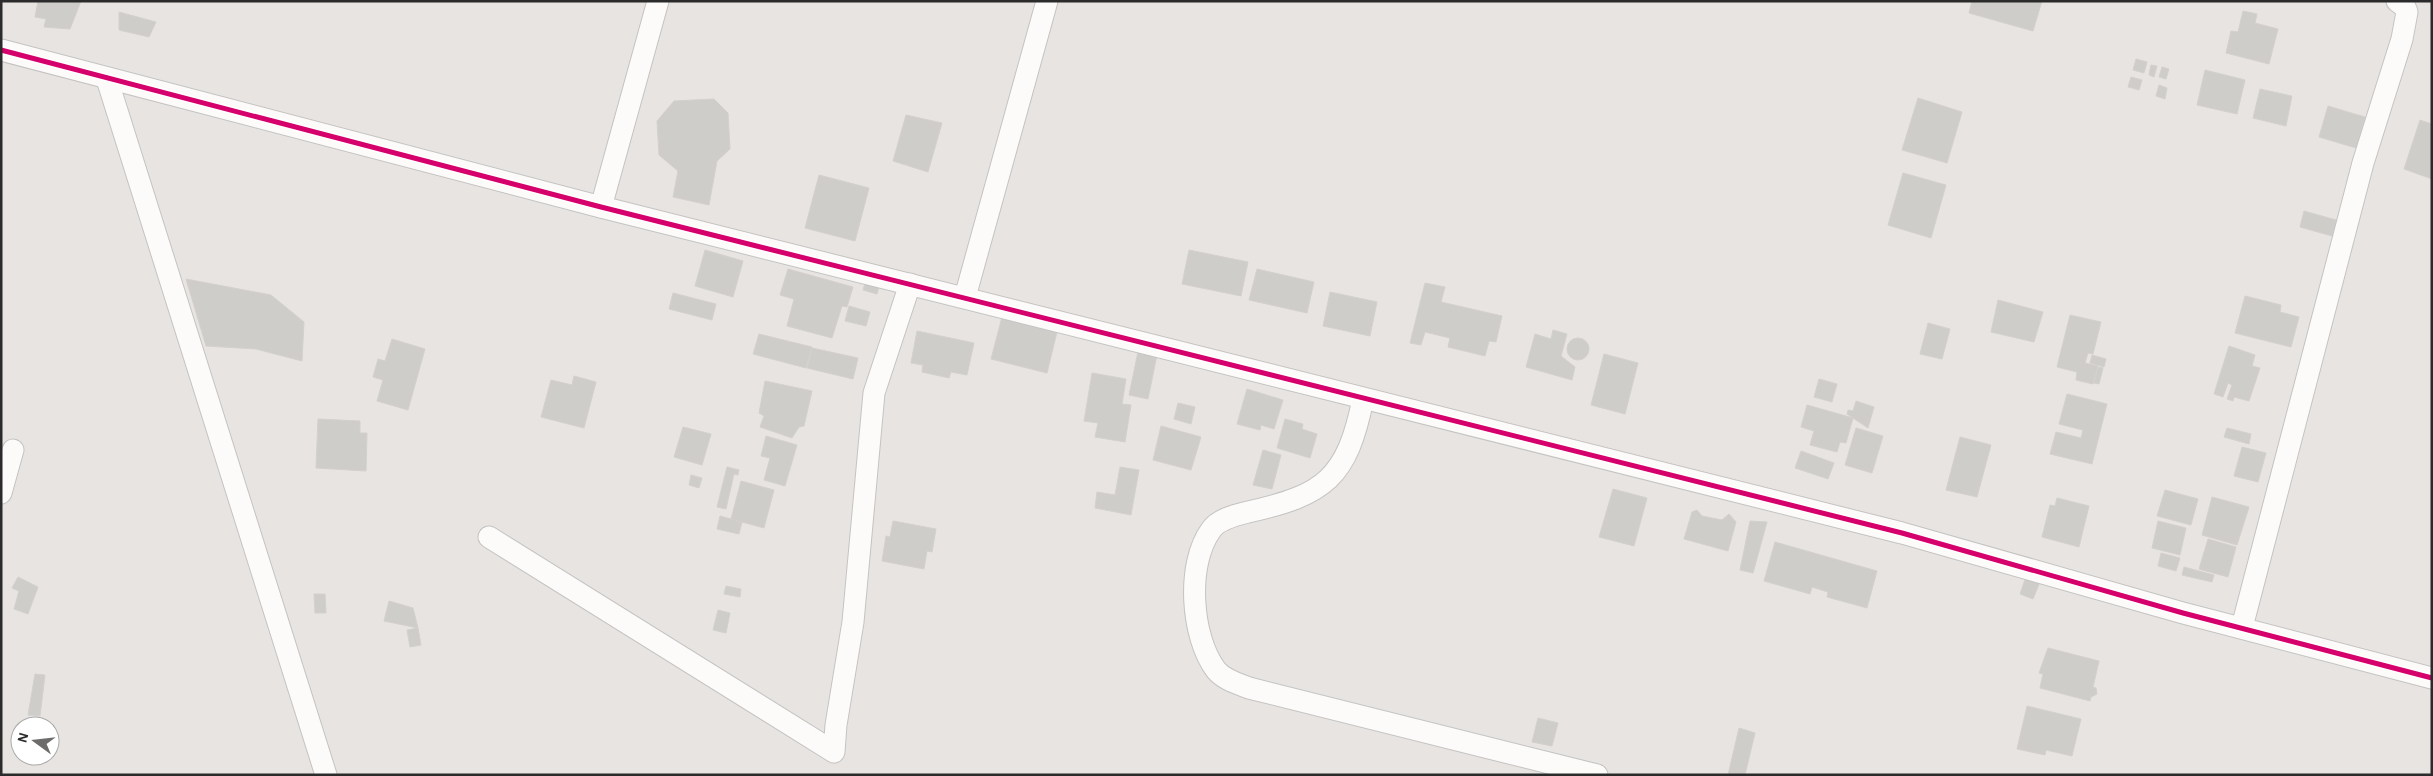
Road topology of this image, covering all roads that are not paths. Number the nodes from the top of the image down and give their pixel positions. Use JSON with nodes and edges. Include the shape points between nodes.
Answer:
{"nodes":[{"id":1,"x":658,"y":1,"type":"edge"},
{"id":2,"x":1047,"y":1,"type":"edge"},
{"id":3,"x":2396,"y":1,"type":"edge"},
{"id":4,"x":1,"y":50,"type":"edge"},
{"id":5,"x":107,"y":79,"type":"junction"},
{"id":6,"x":600,"y":208,"type":"junction"},
{"id":7,"x":910,"y":284,"type":"junction"},
{"id":8,"x":965,"y":297,"type":"junction"},
{"id":9,"x":1363,"y":399,"type":"junction"},
{"id":10,"x":13,"y":450,"type":"dead end"},
{"id":11,"x":1,"y":493,"type":"edge"},
{"id":12,"x":489,"y":537,"type":"dead end"},
{"id":13,"x":2242,"y":627,"type":"junction"},
{"id":14,"x":2432,"y":678,"type":"edge"},
{"id":15,"x":326,"y":775,"type":"edge"},
{"id":16,"x":1598,"y":775,"type":"edge"}],
"edges":[{"from":1,"to":6,"type":"street"},
{"from":2,"to":8,"type":"street"},
{"from":3,"to":13,"type":"street","via":[[2406,6],[2407,12],[2402,39],[2363,163]]},
{"from":4,"to":5,"type":"street"},
{"from":5,"to":6,"type":"street"},
{"from":5,"to":15,"type":"street"},
{"from":6,"to":7,"type":"street"},
{"from":7,"to":8,"type":"street"},
{"from":7,"to":12,"type":"street","via":[[874,393],[852,622],[834,752]]},
{"from":8,"to":9,"type":"street"},
{"from":9,"to":13,"type":"street","via":[[1902,533]]},
{"from":9,"to":16,"type":"street","via":[[1352,441],[1340,466],[1315,490],[1294,501],[1225,519],[1211,528],[1199,555],[1194,594],[1205,649],[1217,671],[1249,688]]},
{"from":10,"to":11,"type":"street"},
{"from":13,"to":14,"type":"street"}]}
